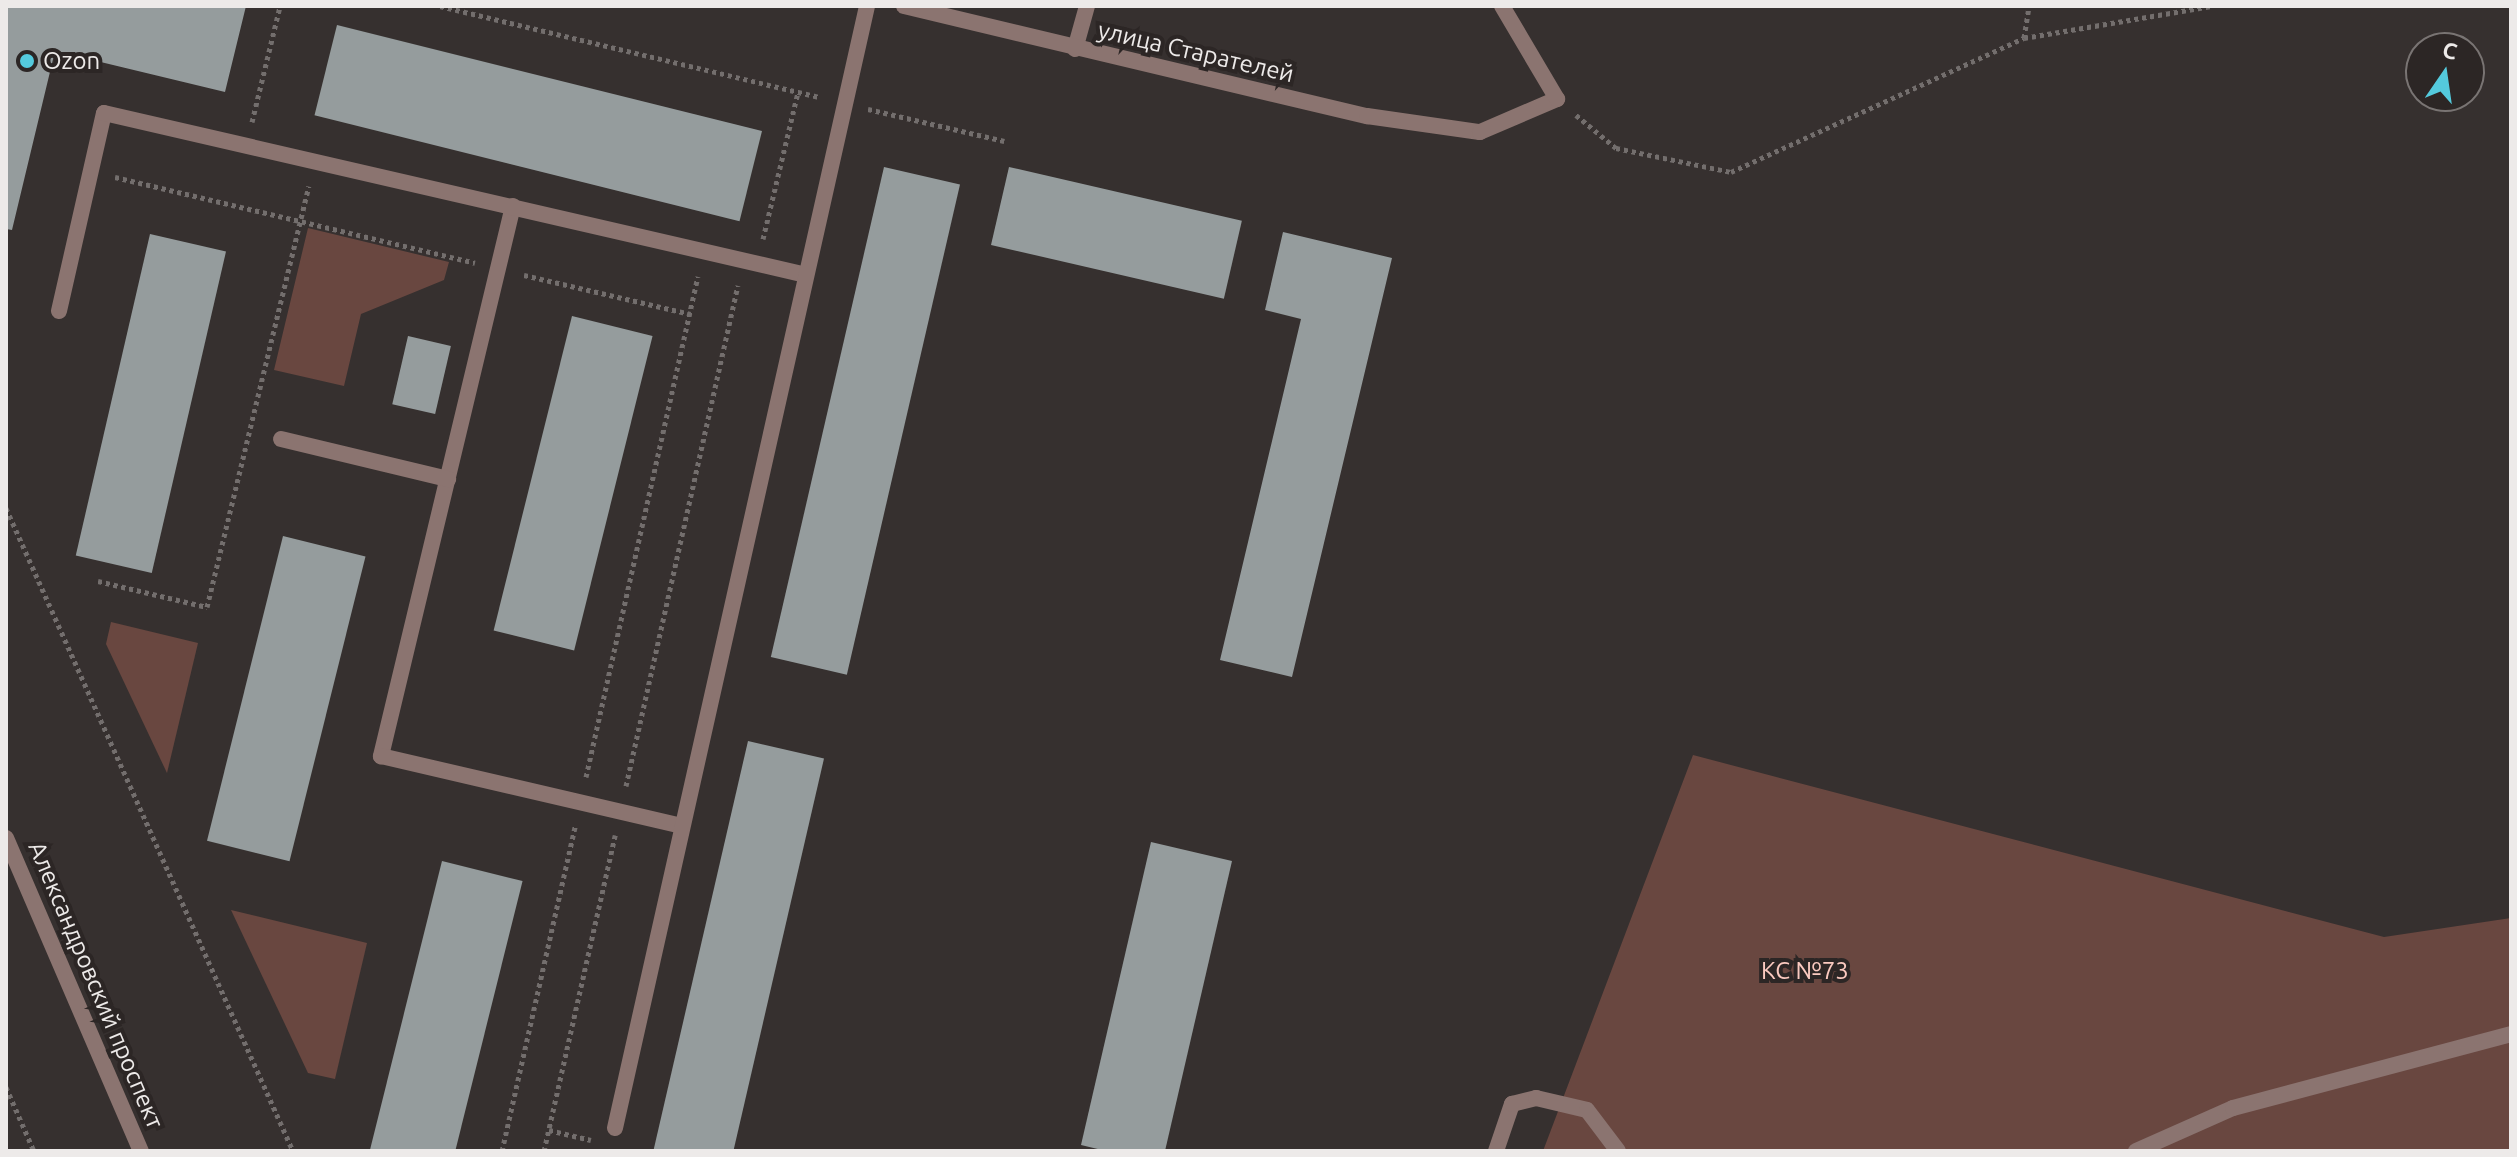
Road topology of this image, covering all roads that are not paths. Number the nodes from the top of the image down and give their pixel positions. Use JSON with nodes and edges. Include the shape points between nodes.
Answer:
{"nodes":[{"id":1,"x":867,"y":6,"type":"edge"},
{"id":2,"x":904,"y":6,"type":"edge"},
{"id":3,"x":1087,"y":6,"type":"edge"},
{"id":4,"x":1502,"y":6,"type":"edge"},
{"id":5,"x":1075,"y":49,"type":"junction"},
{"id":6,"x":513,"y":206,"type":"junction"},
{"id":7,"x":806,"y":275,"type":"junction"},
{"id":8,"x":59,"y":311,"type":"dead end"},
{"id":9,"x":281,"y":439,"type":"dead end"},
{"id":10,"x":448,"y":479,"type":"junction"},
{"id":11,"x":682,"y":826,"type":"junction"},
{"id":12,"x":6,"y":838,"type":"edge"},
{"id":13,"x":2511,"y":1034,"type":"edge"},
{"id":14,"x":615,"y":1128,"type":"dead end"},
{"id":15,"x":141,"y":1151,"type":"edge"},
{"id":16,"x":1496,"y":1151,"type":"edge"},
{"id":17,"x":1618,"y":1151,"type":"edge"},
{"id":18,"x":2136,"y":1151,"type":"edge"}],
"edges":[{"from":1,"to":7,"type":"street"},
{"from":2,"to":5,"type":"street","name":"улица Старателей"},
{"from":3,"to":5,"type":"street"},
{"from":4,"to":5,"type":"street","name":"улица Старателей","via":[[1557,99],[1480,132],[1367,116]]},
{"from":6,"to":7,"type":"street"},
{"from":6,"to":8,"type":"street","via":[[104,113]]},
{"from":6,"to":10,"type":"street"},
{"from":7,"to":11,"type":"street"},
{"from":9,"to":10,"type":"street"},
{"from":10,"to":11,"type":"street","via":[[381,756]]},
{"from":11,"to":14,"type":"street"},
{"from":12,"to":15,"type":"street","name":"Александровский проспект"},
{"from":13,"to":18,"type":"street","via":[[2233,1108]]},
{"from":16,"to":17,"type":"street","via":[[1512,1104],[1536,1098],[1587,1110]]}]}
